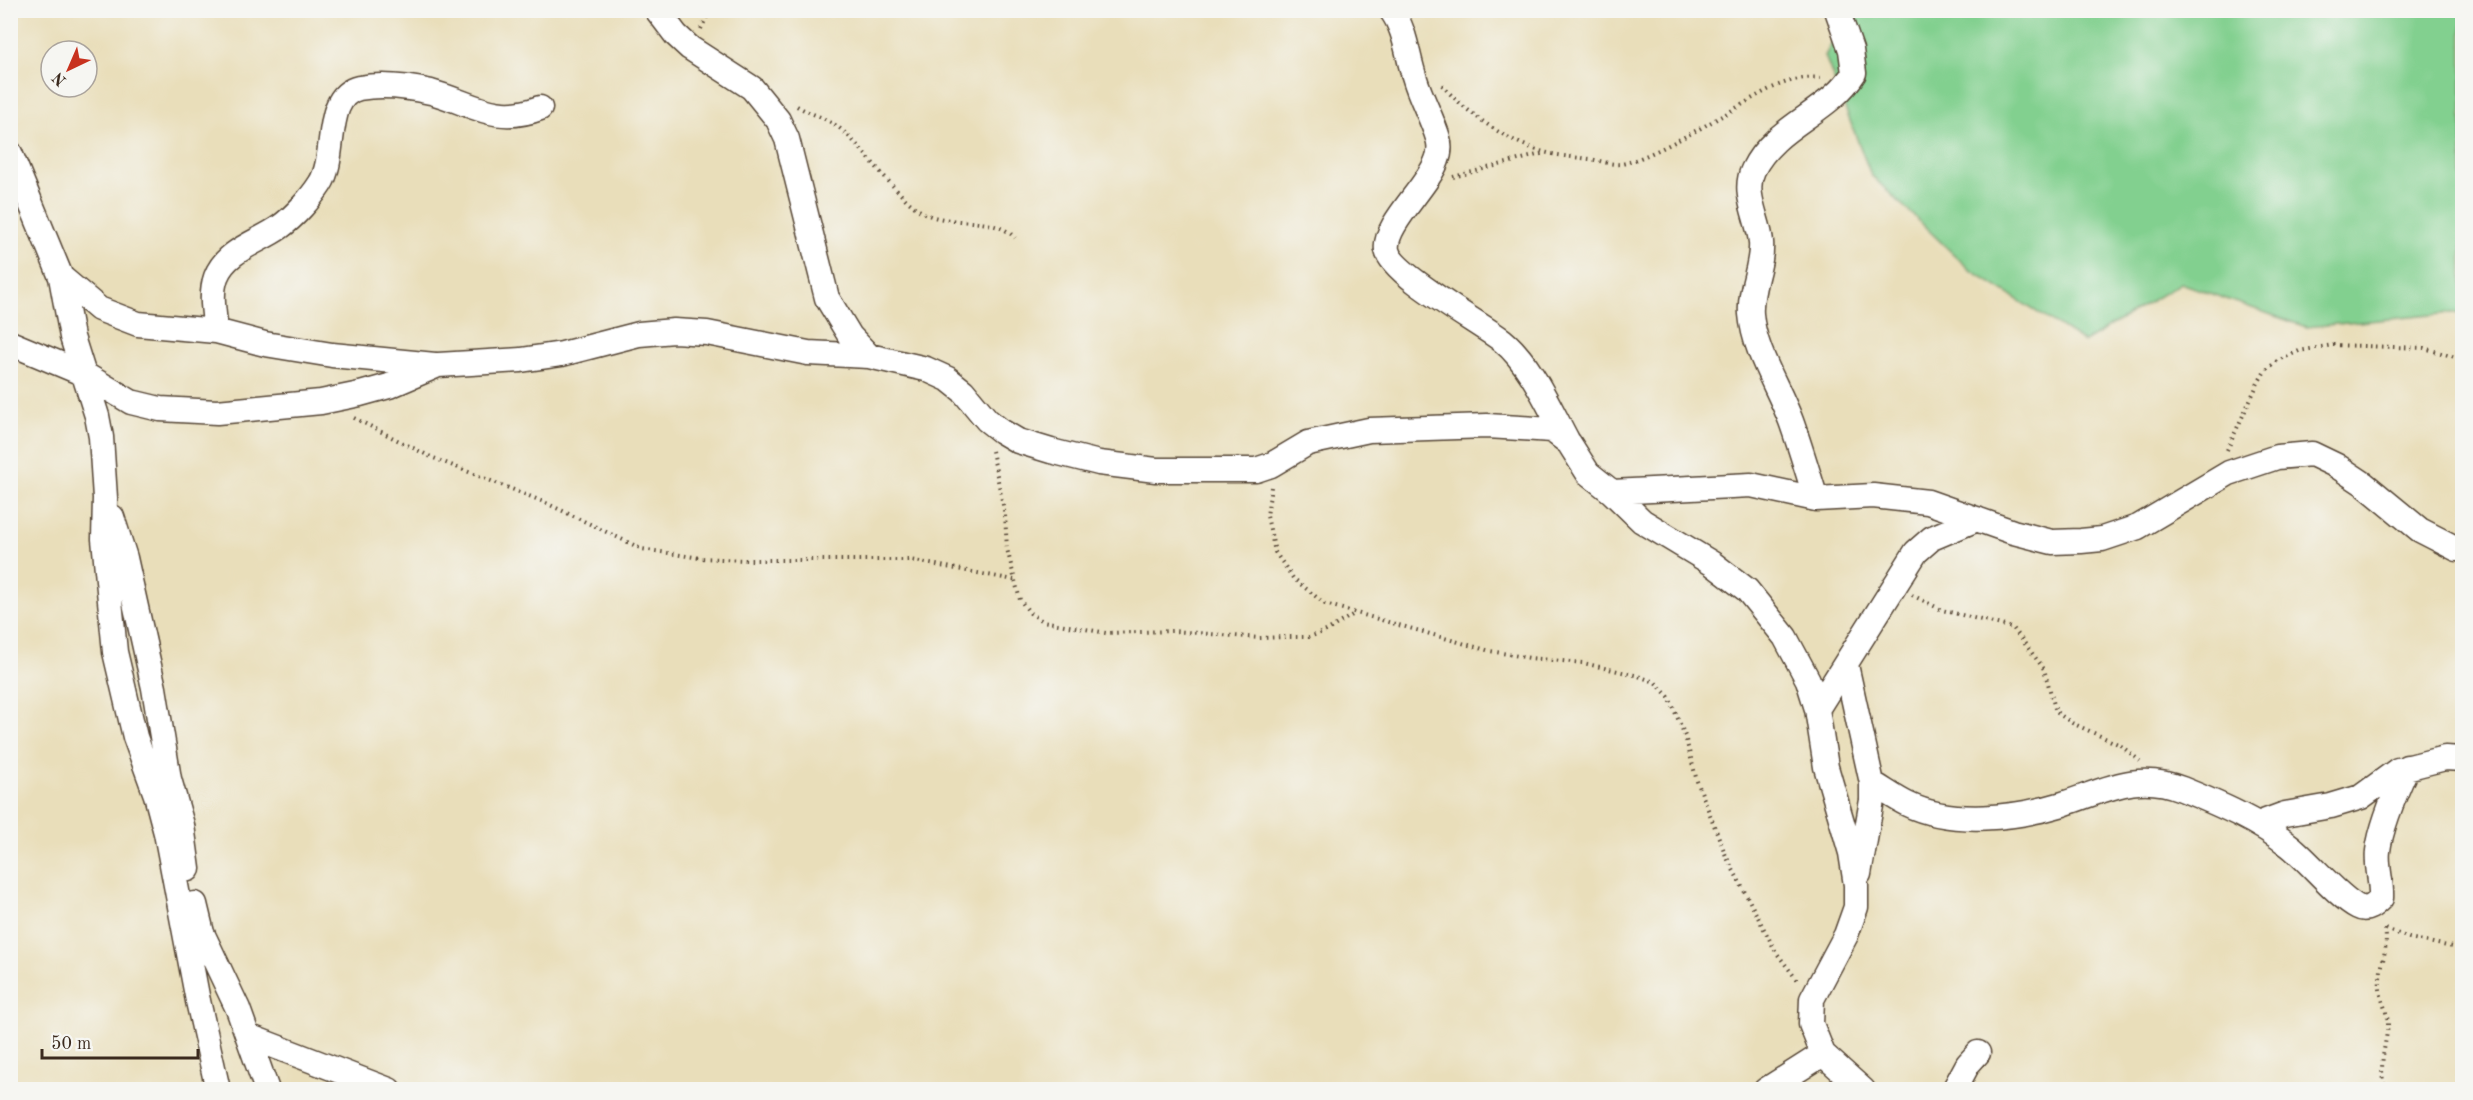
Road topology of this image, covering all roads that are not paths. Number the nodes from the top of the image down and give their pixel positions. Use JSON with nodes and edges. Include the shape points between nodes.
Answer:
{"nodes":[{"id":1,"x":657,"y":10,"type":"edge"},
{"id":2,"x":1391,"y":10,"type":"edge"},
{"id":3,"x":1837,"y":10,"type":"edge"},
{"id":4,"x":540,"y":108,"type":"dead end"},
{"id":5,"x":10,"y":153,"type":"edge"},
{"id":6,"x":61,"y":277,"type":"junction"},
{"id":7,"x":216,"y":331,"type":"junction"},
{"id":8,"x":10,"y":343,"type":"edge"},
{"id":9,"x":869,"y":356,"type":"junction"},
{"id":10,"x":438,"y":365,"type":"junction"},
{"id":11,"x":84,"y":374,"type":"junction"},
{"id":12,"x":1569,"y":443,"type":"junction"},
{"id":13,"x":1612,"y":492,"type":"junction"},
{"id":14,"x":105,"y":498,"type":"junction"},
{"id":15,"x":1816,"y":499,"type":"junction"},
{"id":16,"x":1977,"y":519,"type":"junction"},
{"id":17,"x":2463,"y":549,"type":"edge"},
{"id":18,"x":1846,"y":665,"type":"junction"},
{"id":19,"x":1817,"y":709,"type":"junction"},
{"id":20,"x":2463,"y":759,"type":"edge"},
{"id":21,"x":2407,"y":767,"type":"junction"},
{"id":22,"x":1872,"y":783,"type":"junction"},
{"id":23,"x":2258,"y":824,"type":"junction"},
{"id":24,"x":1856,"y":885,"type":"junction"},
{"id":25,"x":248,"y":1036,"type":"junction"},
{"id":26,"x":1978,"y":1053,"type":"dead end"},
{"id":27,"x":1823,"y":1054,"type":"junction"},
{"id":28,"x":219,"y":1087,"type":"edge"},
{"id":29,"x":267,"y":1089,"type":"edge"},
{"id":30,"x":389,"y":1089,"type":"edge"},
{"id":31,"x":1766,"y":1089,"type":"edge"},
{"id":32,"x":1863,"y":1089,"type":"edge"},
{"id":33,"x":1954,"y":1089,"type":"edge"}],
"edges":[{"from":1,"to":9,"type":"street","via":[[690,48],[752,88],[778,120],[787,139],[827,298],[850,336]]},
{"from":2,"to":12,"type":"street","via":[[1400,23],[1414,78],[1439,144],[1438,158],[1423,186],[1391,229],[1387,241],[1390,256],[1411,279],[1511,348],[1541,391]]},
{"from":3,"to":15,"type":"street","via":[[1854,72],[1827,102],[1772,145],[1753,171],[1749,184],[1762,252],[1751,314],[1757,341],[1791,420]]},
{"from":4,"to":7,"type":"street","via":[[524,114],[501,115],[431,92],[396,87],[377,86],[344,94],[338,105],[329,162],[321,183],[281,227],[253,242],[221,267],[213,298]]},
{"from":5,"to":6,"type":"street"},
{"from":6,"to":7,"type":"street","via":[[83,298],[116,317],[138,324]]},
{"from":6,"to":11,"type":"street","via":[[72,337]]},
{"from":7,"to":10,"type":"street","via":[[332,355]]},
{"from":8,"to":11,"type":"street"},
{"from":9,"to":10,"type":"street","via":[[808,353],[674,330],[639,334],[562,354]]},
{"from":9,"to":12,"type":"street","via":[[926,369],[948,379],[987,420],[1018,441],[1100,463],[1156,470],[1256,470],[1308,443],[1369,430],[1527,427],[1552,430]]},
{"from":10,"to":11,"type":"street","via":[[389,386],[321,402],[217,412],[160,409],[131,402]]},
{"from":11,"to":14,"type":"street","via":[[99,425]]},
{"from":12,"to":13,"type":"street","via":[[1588,473]]},
{"from":13,"to":15,"type":"street","via":[[1751,485]]},
{"from":13,"to":19,"type":"street","via":[[1642,521],[1713,564],[1747,590],[1785,637],[1808,680]]},
{"from":14,"to":25,"type":"street","via":[[125,558],[154,688],[197,918]]},
{"from":14,"to":28,"type":"street","via":[[104,539],[115,652],[135,737],[166,833]]},
{"from":15,"to":16,"type":"street","via":[[1873,496],[1928,502]]},
{"from":16,"to":17,"type":"street","via":[[2052,542],[2102,539],[2138,527],[2229,473],[2277,457],[2312,454],[2364,484],[2420,531]]},
{"from":16,"to":18,"type":"street","via":[[1932,538],[1916,552]]},
{"from":18,"to":19,"type":"street"},
{"from":18,"to":22,"type":"street"},
{"from":19,"to":24,"type":"street","via":[[1826,767],[1851,853]]},
{"from":20,"to":21,"type":"street","via":[[2445,758]]},
{"from":21,"to":23,"type":"street","via":[[2390,773],[2361,797]]},
{"from":21,"to":23,"type":"street","via":[[2380,842],[2381,898],[2366,909],[2359,908],[2296,851]]},
{"from":22,"to":23,"type":"street","via":[[1908,804],[1937,814],[1983,818],[2048,808],[2136,781],[2158,782]]},
{"from":22,"to":24,"type":"street"},
{"from":24,"to":27,"type":"street","via":[[1856,907],[1846,935],[1812,999],[1811,1024]]},
{"from":25,"to":29,"type":"street"},
{"from":25,"to":30,"type":"street"},
{"from":26,"to":33,"type":"street"},
{"from":27,"to":31,"type":"street"},
{"from":27,"to":32,"type":"street"}]}
